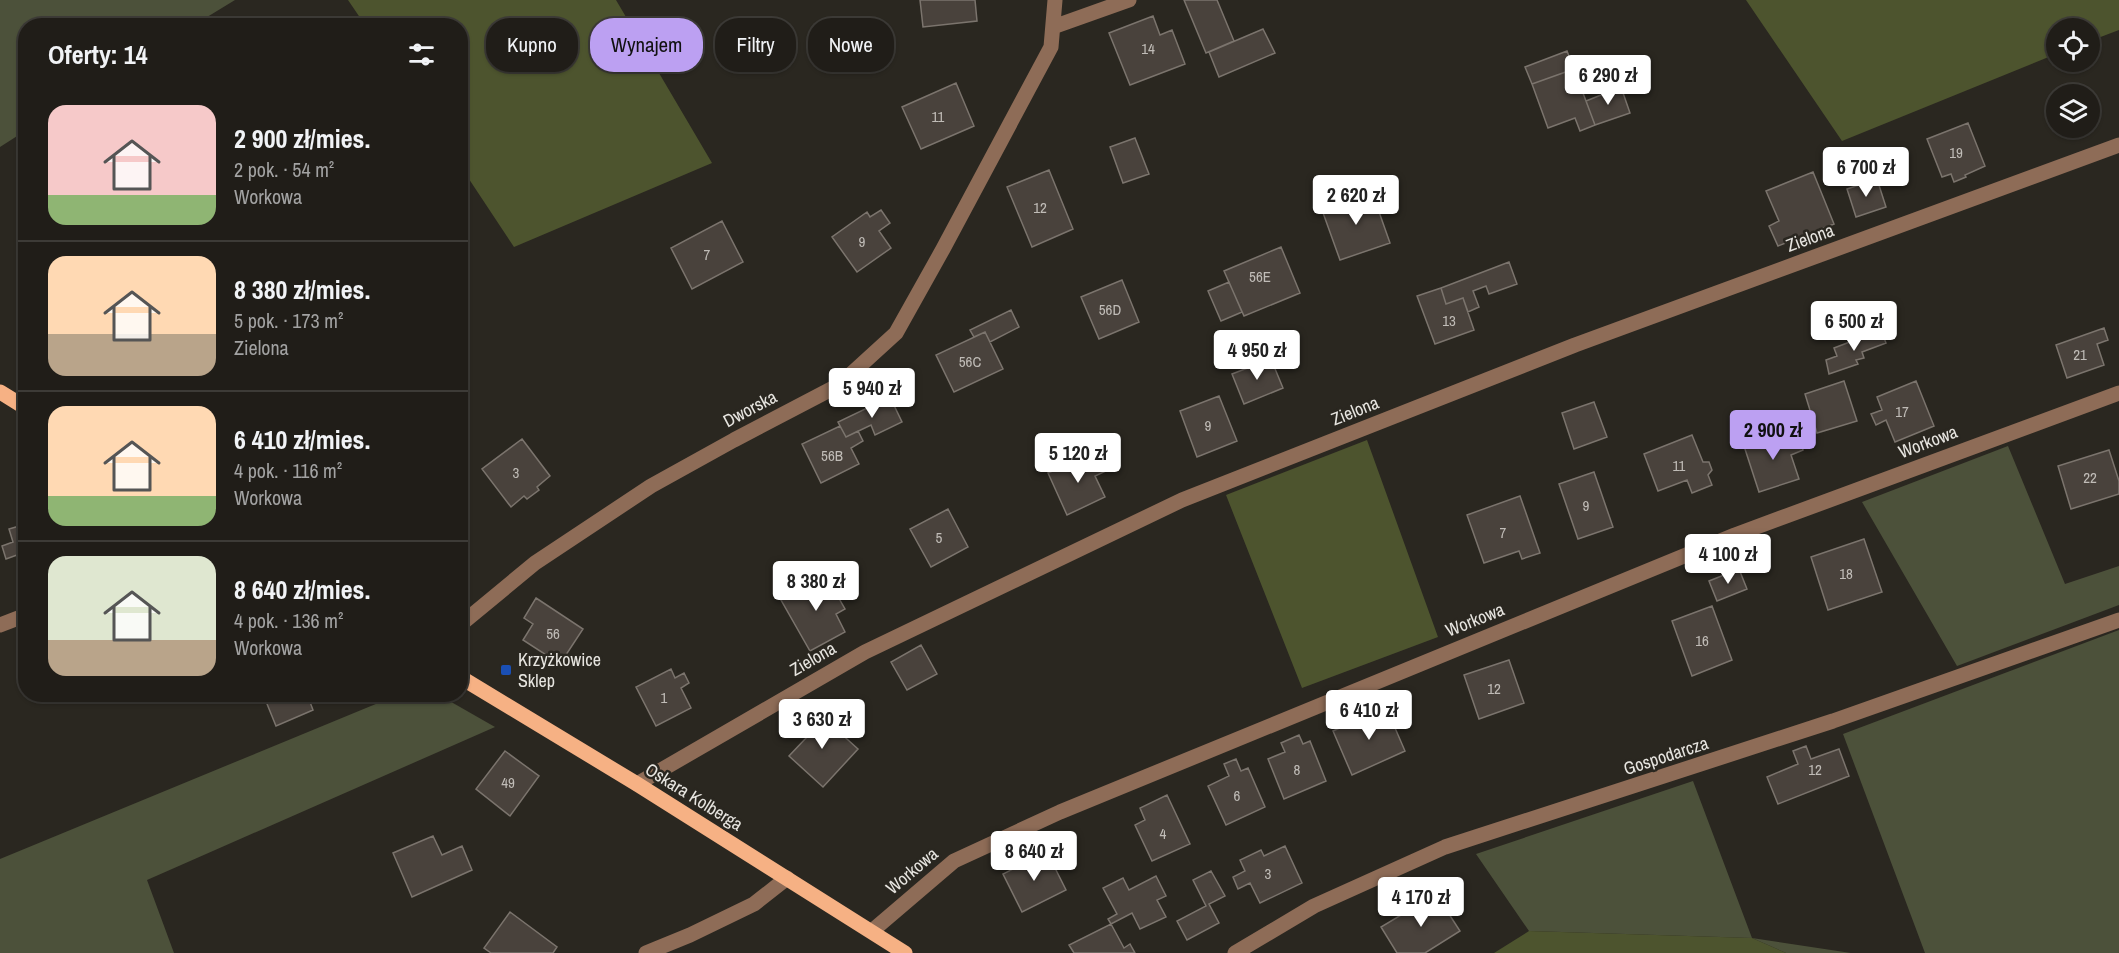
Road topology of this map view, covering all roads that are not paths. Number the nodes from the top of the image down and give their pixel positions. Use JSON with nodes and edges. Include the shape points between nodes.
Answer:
{"nodes":[{"id":1,"x":1055,"y":0,"type":"edge"},
{"id":2,"x":1129,"y":0,"type":"edge"},
{"id":3,"x":1053,"y":27,"type":"junction"},
{"id":4,"x":2119,"y":145,"type":"edge"},
{"id":5,"x":0,"y":392,"type":"edge"},
{"id":6,"x":2119,"y":393,"type":"edge"},
{"id":7,"x":18,"y":403,"type":"edge"},
{"id":8,"x":18,"y":618,"type":"edge"},
{"id":9,"x":468,"y":618,"type":"edge"},
{"id":10,"x":2119,"y":620,"type":"edge"},
{"id":11,"x":0,"y":626,"type":"edge"},
{"id":12,"x":468,"y":682,"type":"edge"},
{"id":13,"x":637,"y":784,"type":"junction"},
{"id":14,"x":787,"y":878,"type":"junction"},
{"id":15,"x":872,"y":931,"type":"junction"},
{"id":16,"x":646,"y":953,"type":"edge"},
{"id":17,"x":905,"y":953,"type":"edge"},
{"id":18,"x":1235,"y":953,"type":"edge"}],
"edges":[{"from":1,"to":3,"type":"street","name":"Dworska"},
{"from":2,"to":3,"type":"street"},
{"from":3,"to":9,"type":"street","name":"Dworska","via":[[1051,47],[896,333],[839,386],[651,486],[535,563]]},
{"from":4,"to":13,"type":"street","name":"Zielona","via":[[1575,345],[1182,500],[865,652]]},
{"from":5,"to":7,"type":"main road"},
{"from":6,"to":15,"type":"street","name":"Workowa","via":[[1693,552],[1060,812],[954,861]]},
{"from":8,"to":11,"type":"street"},
{"from":10,"to":18,"type":"street","name":"Gospodarcza","via":[[1833,722],[1445,847],[1314,906]]},
{"from":12,"to":13,"type":"main road","name":"Oskara Kolberga"},
{"from":13,"to":14,"type":"main road","name":"Oskara Kolberga"},
{"from":14,"to":15,"type":"main road","name":"Oskara Kolberga"},
{"from":14,"to":16,"type":"street","via":[[754,904]]},
{"from":15,"to":17,"type":"main road","name":"Oskara Kolberga"}]}
